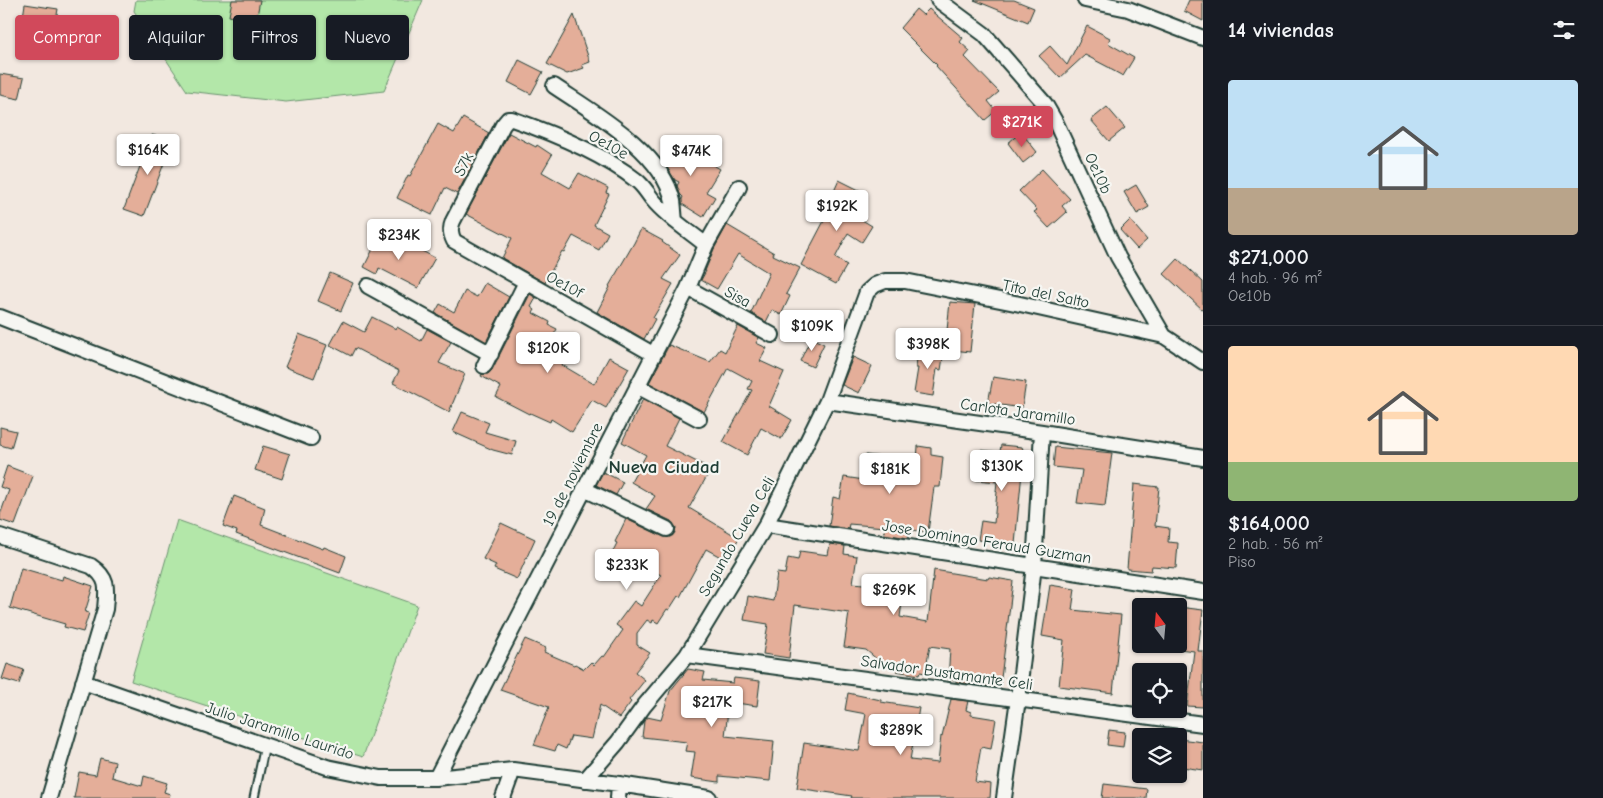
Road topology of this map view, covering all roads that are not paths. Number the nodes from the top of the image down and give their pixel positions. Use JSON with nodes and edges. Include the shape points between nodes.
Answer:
{"nodes":[{"id":1,"x":938,"y":0,"type":"edge"},
{"id":2,"x":1085,"y":0,"type":"edge"},
{"id":3,"x":1203,"y":38,"type":"edge"},
{"id":4,"x":554,"y":86,"type":"dead end"},
{"id":5,"x":530,"y":127,"type":"joint"},
{"id":6,"x":739,"y":186,"type":"dead end"},
{"id":7,"x":675,"y":220,"type":"junction"},
{"id":8,"x":460,"y":245,"type":"joint"},
{"id":9,"x":706,"y":246,"type":"junction"},
{"id":10,"x":526,"y":282,"type":"junction"},
{"id":11,"x":875,"y":285,"type":"joint"},
{"id":12,"x":368,"y":286,"type":"dead end"},
{"id":13,"x":688,"y":288,"type":"junction"},
{"id":14,"x":0,"y":317,"type":"edge"},
{"id":15,"x":772,"y":335,"type":"dead end"},
{"id":16,"x":1164,"y":336,"type":"junction"},
{"id":17,"x":653,"y":354,"type":"junction"},
{"id":18,"x":1203,"y":362,"type":"edge"},
{"id":19,"x":636,"y":386,"type":"junction"},
{"id":20,"x":827,"y":401,"type":"junction"},
{"id":21,"x":699,"y":419,"type":"dead end"},
{"id":22,"x":1042,"y":432,"type":"junction"},
{"id":23,"x":311,"y":438,"type":"dead end"},
{"id":24,"x":1203,"y":458,"type":"edge"},
{"id":25,"x":584,"y":488,"type":"junction"},
{"id":26,"x":766,"y":525,"type":"junction"},
{"id":27,"x":667,"y":529,"type":"dead end"},
{"id":28,"x":0,"y":536,"type":"edge"},
{"id":29,"x":1034,"y":566,"type":"junction"},
{"id":30,"x":1203,"y":592,"type":"edge"},
{"id":31,"x":687,"y":655,"type":"junction"},
{"id":32,"x":83,"y":682,"type":"junction"},
{"id":33,"x":1018,"y":699,"type":"junction"},
{"id":34,"x":1203,"y":724,"type":"edge"},
{"id":35,"x":266,"y":745,"type":"junction"},
{"id":36,"x":513,"y":770,"type":"junction"},
{"id":37,"x":436,"y":778,"type":"junction"},
{"id":38,"x":585,"y":780,"type":"junction"},
{"id":39,"x":619,"y":784,"type":"junction"},
{"id":40,"x":49,"y":798,"type":"edge"},
{"id":41,"x":254,"y":798,"type":"edge"},
{"id":42,"x":504,"y":798,"type":"edge"},
{"id":43,"x":618,"y":798,"type":"edge"},
{"id":44,"x":709,"y":798,"type":"edge"},
{"id":45,"x":1004,"y":798,"type":"edge"}],
"edges":[{"from":1,"to":16,"type":"street","name":"Oe10b","via":[[984,34],[1045,104],[1118,257]]},
{"from":2,"to":3,"type":"street","via":[[1128,9]]},
{"from":4,"to":7,"type":"street","via":[[644,153],[666,184],[673,201]]},
{"from":5,"to":7,"type":"street","name":"Oe10e","via":[[591,151],[634,178]]},
{"from":5,"to":8,"type":"street","name":"S7k","via":[[512,119],[503,125],[450,227],[454,241]]},
{"from":6,"to":9,"type":"street","name":"19 de noviembre"},
{"from":7,"to":9,"type":"street","name":"Oe10e"},
{"from":8,"to":10,"type":"street","name":"Oe10f"},
{"from":9,"to":13,"type":"street","name":"19 de noviembre"},
{"from":10,"to":12,"type":"street","via":[[488,360]]},
{"from":10,"to":17,"type":"street","name":"Oe10f"},
{"from":11,"to":16,"type":"street","name":"Tito del Salto","via":[[885,281],[905,281]]},
{"from":11,"to":20,"type":"street","name":"Segundo Cueva Celi","via":[[867,292]]},
{"from":13,"to":15,"type":"street","name":"Sisa"},
{"from":13,"to":17,"type":"street","name":"19 de noviembre"},
{"from":14,"to":23,"type":"street"},
{"from":16,"to":18,"type":"street","name":"Tito del Salto"},
{"from":17,"to":19,"type":"street","name":"19 de noviembre"},
{"from":19,"to":21,"type":"street"},
{"from":19,"to":25,"type":"street","name":"19 de noviembre"},
{"from":20,"to":22,"type":"street","name":"Carlota Jaramillo"},
{"from":20,"to":26,"type":"street","name":"Segundo Cueva Celi"},
{"from":22,"to":24,"type":"street","name":"Carlota Jaramillo"},
{"from":22,"to":29,"type":"street"},
{"from":25,"to":27,"type":"street"},
{"from":25,"to":37,"type":"street","name":"19 de noviembre"},
{"from":26,"to":29,"type":"street","name":"Jose Domingo Feraud Guzman"},
{"from":26,"to":31,"type":"street","name":"Segundo Cueva Celi"},
{"from":28,"to":32,"type":"street","via":[[91,566],[100,572],[105,581],[105,609]]},
{"from":29,"to":30,"type":"street","name":"Jose Domingo Feraud Guzman"},
{"from":29,"to":33,"type":"street"},
{"from":31,"to":33,"type":"street","name":"Salvador Bustamante Celi"},
{"from":31,"to":38,"type":"street","name":"Segundo Cueva Celi"},
{"from":32,"to":35,"type":"street","name":"Julio Jaramillo Laurido"},
{"from":32,"to":40,"type":"street"},
{"from":33,"to":34,"type":"street","name":"Salvador Bustamante Celi"},
{"from":33,"to":45,"type":"street"},
{"from":35,"to":37,"type":"street","name":"Julio Jaramillo Laurido","via":[[327,767],[381,778]]},
{"from":35,"to":41,"type":"lane"},
{"from":36,"to":37,"type":"street","name":"Julio Jaramillo Laurido"},
{"from":36,"to":38,"type":"street","name":"Julio Jaramillo Laurido"},
{"from":36,"to":42,"type":"street"},
{"from":38,"to":39,"type":"street","name":"Julio Jaramillo Laurido"},
{"from":39,"to":43,"type":"street"},
{"from":39,"to":44,"type":"street","name":"Julio Jaramillo Laurido"}]}
